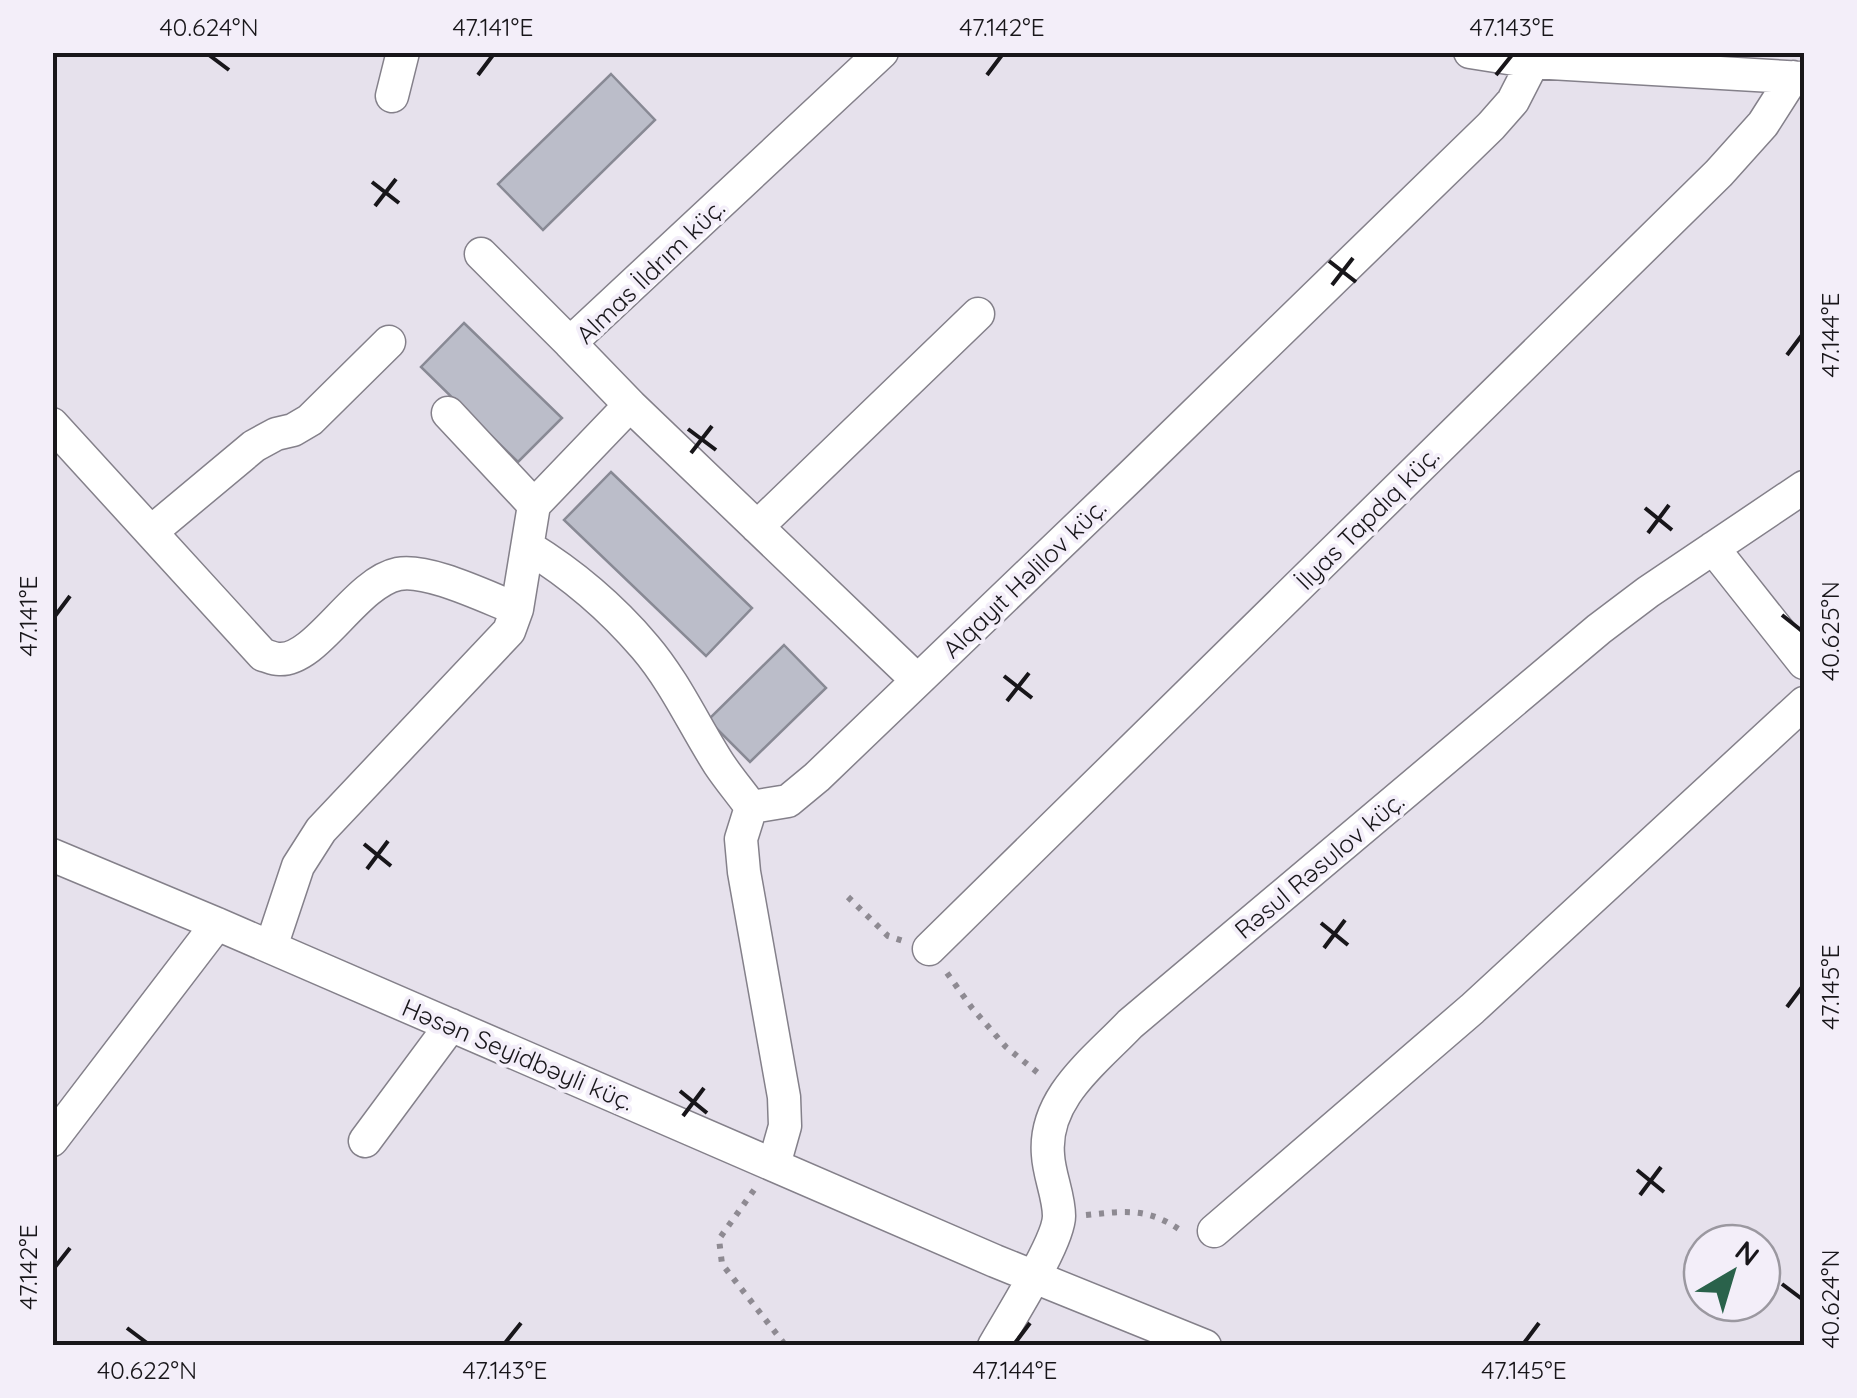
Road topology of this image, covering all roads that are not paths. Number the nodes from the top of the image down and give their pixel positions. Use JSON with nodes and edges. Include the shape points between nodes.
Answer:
{"nodes":[{"id":1,"x":404,"y":52,"type":"edge"},
{"id":2,"x":882,"y":52,"type":"edge"},
{"id":3,"x":1470,"y":52,"type":"edge"},
{"id":4,"x":1532,"y":62,"type":"junction"},
{"id":5,"x":1799,"y":78,"type":"edge"},
{"id":6,"x":392,"y":96,"type":"dead end"},
{"id":7,"x":482,"y":254,"type":"dead end"},
{"id":8,"x":978,"y":314,"type":"dead end"},
{"id":9,"x":389,"y":342,"type":"dead end"},
{"id":10,"x":570,"y":344,"type":"junction"},
{"id":11,"x":630,"y":406,"type":"junction"},
{"id":12,"x":448,"y":414,"type":"dead end"},
{"id":13,"x":52,"y":424,"type":"edge"},
{"id":14,"x":1804,"y":486,"type":"edge"},
{"id":15,"x":534,"y":505,"type":"junction"},
{"id":16,"x":758,"y":527,"type":"junction"},
{"id":17,"x":151,"y":532,"type":"junction"},
{"id":18,"x":528,"y":547,"type":"junction"},
{"id":19,"x":1713,"y":548,"type":"junction"},
{"id":20,"x":517,"y":609,"type":"junction"},
{"id":21,"x":1804,"y":663,"type":"edge"},
{"id":22,"x":917,"y":680,"type":"junction"},
{"id":23,"x":1804,"y":703,"type":"edge"},
{"id":24,"x":751,"y":807,"type":"junction"},
{"id":25,"x":52,"y":855,"type":"edge"},
{"id":26,"x":217,"y":924,"type":"junction"},
{"id":27,"x":271,"y":948,"type":"junction"},
{"id":28,"x":929,"y":949,"type":"road end"},
{"id":29,"x":451,"y":1025,"type":"junction"},
{"id":30,"x":52,"y":1140,"type":"edge"},
{"id":31,"x":365,"y":1140,"type":"dead end"},
{"id":32,"x":774,"y":1165,"type":"junction"},
{"id":33,"x":1214,"y":1231,"type":"road end"},
{"id":34,"x":1033,"y":1276,"type":"junction"},
{"id":35,"x":994,"y":1346,"type":"edge"},
{"id":36,"x":1205,"y":1346,"type":"edge"}],
"edges":[{"from":1,"to":6,"type":"street"},
{"from":2,"to":10,"type":"street","name":"Almas İldrım küç."},
{"from":3,"to":4,"type":"street"},
{"from":4,"to":5,"type":"street"},
{"from":4,"to":22,"type":"street","name":"Alqayıt Həlilov küç.","via":[[1513,101],[1491,126]]},
{"from":5,"to":28,"type":"street","name":"İlyas Tapdıq küç.","via":[[1719,173]]},
{"from":7,"to":10,"type":"street"},
{"from":8,"to":16,"type":"street"},
{"from":9,"to":17,"type":"street","via":[[310,420],[254,446]]},
{"from":10,"to":11,"type":"street","name":"Almas İldrım küç."},
{"from":11,"to":15,"type":"street"},
{"from":11,"to":16,"type":"street","name":"Almas İldrım küç."},
{"from":12,"to":15,"type":"street"},
{"from":13,"to":17,"type":"street"},
{"from":14,"to":19,"type":"street","name":"Rəsul Rəsulov küç."},
{"from":15,"to":18,"type":"street"},
{"from":16,"to":22,"type":"street","name":"Almas İldrım küç."},
{"from":17,"to":20,"type":"street","via":[[263,655],[282,660],[302,652],[374,585],[399,574],[434,577]]},
{"from":18,"to":20,"type":"street"},
{"from":18,"to":24,"type":"street","via":[[584,584],[646,647]]},
{"from":19,"to":21,"type":"street"},
{"from":19,"to":34,"type":"street","name":"Rəsul Rəsulov küç.","via":[[1599,630],[1418,782],[1130,1024],[1063,1094],[1047,1153],[1060,1217]]},
{"from":20,"to":27,"type":"street","via":[[510,631],[321,830],[298,866]]},
{"from":22,"to":24,"type":"street","name":"Alqayıt Həlilov küç.","via":[[788,801]]},
{"from":23,"to":33,"type":"street","via":[[1472,1009]]},
{"from":24,"to":32,"type":"street","via":[[741,839],[744,872],[784,1096],[785,1126]]},
{"from":25,"to":26,"type":"street","name":"Həsən Seyidbəyli küç."},
{"from":26,"to":27,"type":"street","name":"Həsən Seyidbəyli küç."},
{"from":26,"to":30,"type":"street"},
{"from":27,"to":29,"type":"street","name":"Həsən Seyidbəyli küç."},
{"from":29,"to":31,"type":"street"},
{"from":29,"to":32,"type":"street","name":"Həsən Seyidbəyli küç."},
{"from":32,"to":34,"type":"street","name":"Həsən Seyidbəyli küç."},
{"from":34,"to":35,"type":"street"},
{"from":34,"to":36,"type":"street","name":"Həsən Seyidbəyli küç."}]}
